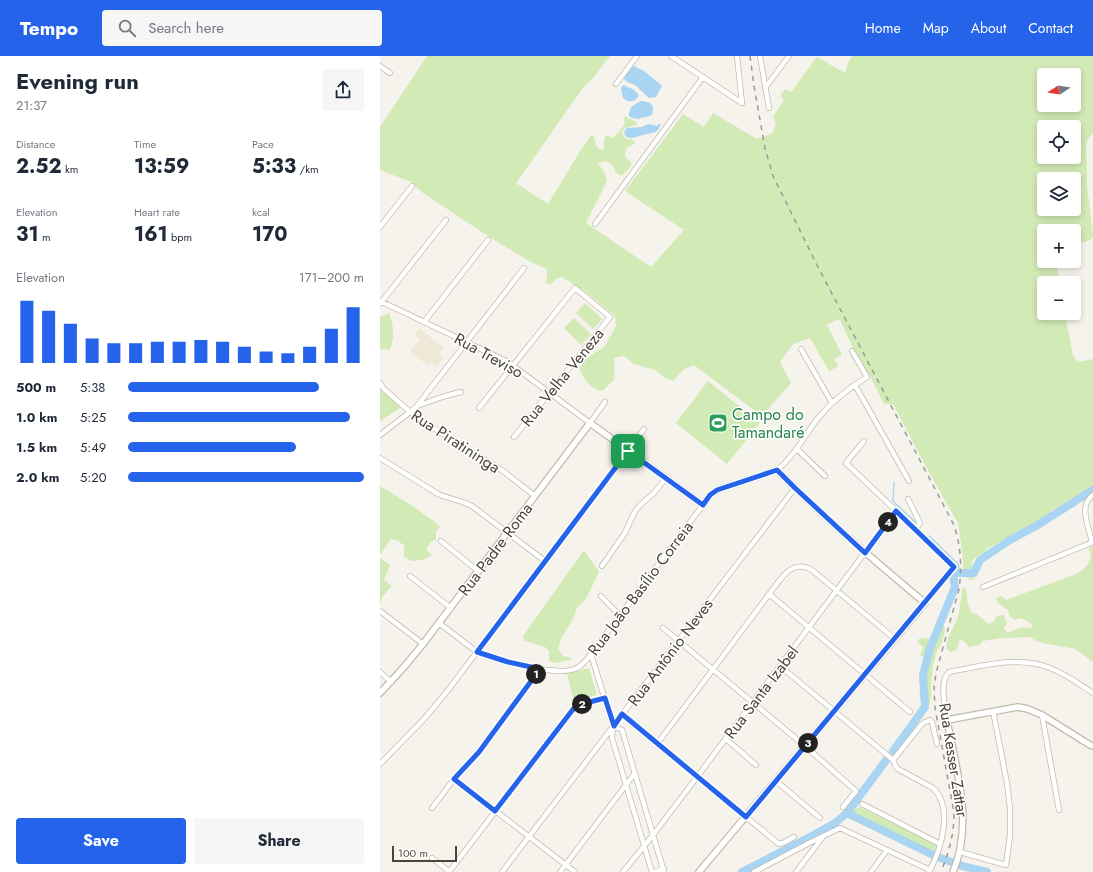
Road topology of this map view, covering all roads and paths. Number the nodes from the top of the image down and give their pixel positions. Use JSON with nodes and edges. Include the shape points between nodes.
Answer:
{"nodes":[{"id":1,"x":637,"y":56,"type":"edge"},
{"id":2,"x":671,"y":56,"type":"edge"},
{"id":3,"x":737,"y":56,"type":"edge"},
{"id":4,"x":760,"y":56,"type":"edge"},
{"id":5,"x":789,"y":56,"type":"edge"},
{"id":6,"x":380,"y":66,"type":"edge"},
{"id":7,"x":390,"y":73,"type":"dead end"},
{"id":8,"x":702,"y":77,"type":"junction"},
{"id":9,"x":616,"y":84,"type":"dead end"},
{"id":10,"x":765,"y":88,"type":"junction"},
{"id":11,"x":769,"y":108,"type":"dead end"},
{"id":12,"x":412,"y":186,"type":"dead end"},
{"id":13,"x":446,"y":220,"type":"dead end"},
{"id":14,"x":595,"y":224,"type":"dead end"},
{"id":15,"x":380,"y":227,"type":"edge"},
{"id":16,"x":488,"y":240,"type":"dead end"},
{"id":17,"x":524,"y":268,"type":"dead end"},
{"id":18,"x":381,"y":302,"type":"edge"},
{"id":19,"x":424,"y":322,"type":"junction"},
{"id":20,"x":467,"y":342,"type":"junction"},
{"id":21,"x":801,"y":349,"type":"dead end"},
{"id":22,"x":852,"y":351,"type":"dead end"},
{"id":23,"x":513,"y":365,"type":"junction"},
{"id":24,"x":380,"y":383,"type":"edge"},
{"id":25,"x":855,"y":385,"type":"junction"},
{"id":26,"x":460,"y":392,"type":"dead end"},
{"id":27,"x":549,"y":393,"type":"junction"},
{"id":28,"x":605,"y":402,"type":"dead end"},
{"id":29,"x":832,"y":403,"type":"junction"},
{"id":30,"x":417,"y":406,"type":"junction"},
{"id":31,"x":479,"y":408,"type":"dead end"},
{"id":32,"x":410,"y":412,"type":"junction"},
{"id":33,"x":590,"y":423,"type":"junction"},
{"id":34,"x":644,"y":429,"type":"dead end"},
{"id":35,"x":380,"y":434,"type":"edge"},
{"id":36,"x":514,"y":437,"type":"dead end"},
{"id":37,"x":864,"y":441,"type":"dead end"},
{"id":38,"x":796,"y":449,"type":"junction"},
{"id":39,"x":628,"y":451,"type":"junction"},
{"id":40,"x":380,"y":458,"type":"edge"},
{"id":41,"x":777,"y":470,"type":"junction"},
{"id":42,"x":825,"y":476,"type":"dead end"},
{"id":43,"x":666,"y":478,"type":"junction"},
{"id":44,"x":909,"y":481,"type":"dead end"},
{"id":45,"x":795,"y":488,"type":"junction"},
{"id":46,"x":1093,"y":495,"type":"edge"},
{"id":47,"x":535,"y":496,"type":"junction"},
{"id":48,"x":908,"y":499,"type":"dead end"},
{"id":49,"x":703,"y":505,"type":"junction"},
{"id":50,"x":896,"y":511,"type":"junction"},
{"id":51,"x":915,"y":530,"type":"junction"},
{"id":52,"x":507,"y":533,"type":"junction"},
{"id":53,"x":441,"y":541,"type":"dead end"},
{"id":54,"x":1093,"y":542,"type":"edge"},
{"id":55,"x":865,"y":553,"type":"junction"},
{"id":56,"x":545,"y":561,"type":"junction"},
{"id":57,"x":602,"y":566,"type":"dead end"},
{"id":58,"x":478,"y":571,"type":"junction"},
{"id":59,"x":410,"y":576,"type":"dead end"},
{"id":60,"x":983,"y":587,"type":"dead end"},
{"id":61,"x":837,"y":590,"type":"junction"},
{"id":62,"x":769,"y":594,"type":"junction"},
{"id":63,"x":601,"y":596,"type":"dead end"},
{"id":64,"x":925,"y":603,"type":"junction"},
{"id":65,"x":451,"y":608,"type":"junction"},
{"id":66,"x":380,"y":611,"type":"edge"},
{"id":67,"x":620,"y":616,"type":"junction"},
{"id":68,"x":439,"y":623,"type":"junction"},
{"id":69,"x":663,"y":628,"type":"dead end"},
{"id":70,"x":809,"y":628,"type":"junction"},
{"id":71,"x":895,"y":639,"type":"junction"},
{"id":72,"x":679,"y":640,"type":"junction"},
{"id":73,"x":423,"y":644,"type":"junction"},
{"id":74,"x":477,"y":652,"type":"junction"},
{"id":75,"x":591,"y":654,"type":"junction"},
{"id":76,"x":780,"y":666,"type":"junction"},
{"id":77,"x":540,"y":669,"type":"junction"},
{"id":78,"x":714,"y":669,"type":"junction"},
{"id":79,"x":380,"y":672,"type":"edge"},
{"id":80,"x":865,"y":675,"type":"junction"},
{"id":81,"x":390,"y":682,"type":"junction"},
{"id":82,"x":380,"y":693,"type":"edge"},
{"id":83,"x":1093,"y":693,"type":"edge"},
{"id":84,"x":605,"y":698,"type":"junction"},
{"id":85,"x":753,"y":702,"type":"junction"},
{"id":86,"x":835,"y":710,"type":"junction"},
{"id":87,"x":993,"y":711,"type":"junction"},
{"id":88,"x":910,"y":712,"type":"dead end"},
{"id":89,"x":622,"y":714,"type":"junction"},
{"id":90,"x":1042,"y":715,"type":"junction"},
{"id":91,"x":947,"y":720,"type":"junction"},
{"id":92,"x":614,"y":726,"type":"junction"},
{"id":93,"x":726,"y":739,"type":"junction"},
{"id":94,"x":657,"y":744,"type":"junction"},
{"id":95,"x":937,"y":744,"type":"dead end"},
{"id":96,"x":805,"y":746,"type":"junction"},
{"id":97,"x":1093,"y":746,"type":"edge"},
{"id":98,"x":894,"y":760,"type":"junction"},
{"id":99,"x":380,"y":764,"type":"edge"},
{"id":100,"x":756,"y":765,"type":"dead end"},
{"id":101,"x":635,"y":773,"type":"junction"},
{"id":102,"x":697,"y":777,"type":"junction"},
{"id":103,"x":454,"y":779,"type":"junction"},
{"id":104,"x":776,"y":781,"type":"junction"},
{"id":105,"x":626,"y":785,"type":"junction"},
{"id":106,"x":862,"y":804,"type":"dead end"},
{"id":107,"x":432,"y":808,"type":"dead end"},
{"id":108,"x":843,"y":808,"type":"dead end"},
{"id":109,"x":1059,"y":810,"type":"dead end"},
{"id":110,"x":495,"y":811,"type":"junction"},
{"id":111,"x":746,"y":817,"type":"junction"},
{"id":112,"x":820,"y":818,"type":"dead end"},
{"id":113,"x":653,"y":835,"type":"junction"},
{"id":114,"x":529,"y":837,"type":"junction"},
{"id":115,"x":794,"y":837,"type":"dead end"},
{"id":116,"x":822,"y":837,"type":"junction"},
{"id":117,"x":940,"y":844,"type":"junction"},
{"id":118,"x":644,"y":846,"type":"junction"},
{"id":119,"x":887,"y":850,"type":"junction"},
{"id":120,"x":960,"y":852,"type":"junction"},
{"id":121,"x":432,"y":858,"type":"dead end"},
{"id":122,"x":566,"y":865,"type":"junction"},
{"id":123,"x":955,"y":867,"type":"edge"},
{"id":124,"x":664,"y":871,"type":"edge"},
{"id":125,"x":930,"y":871,"type":"edge"},
{"id":126,"x":450,"y":872,"type":"edge"},
{"id":127,"x":502,"y":872,"type":"edge"},
{"id":128,"x":560,"y":872,"type":"edge"},
{"id":129,"x":575,"y":872,"type":"edge"},
{"id":130,"x":623,"y":872,"type":"edge"},
{"id":131,"x":653,"y":872,"type":"edge"},
{"id":132,"x":699,"y":872,"type":"edge"},
{"id":133,"x":754,"y":872,"type":"edge"},
{"id":134,"x":796,"y":872,"type":"edge"},
{"id":135,"x":871,"y":872,"type":"edge"}],
"edges":[{"from":1,"to":9,"type":"street"},
{"from":2,"to":8,"type":"street"},
{"from":3,"to":8,"type":"street","via":[[742,103]]},
{"from":4,"to":10,"type":"street"},
{"from":5,"to":10,"type":"street"},
{"from":6,"to":7,"type":"street"},
{"from":8,"to":14,"type":"street"},
{"from":10,"to":11,"type":"street"},
{"from":12,"to":15,"type":"street"},
{"from":13,"to":18,"type":"street"},
{"from":16,"to":19,"type":"street"},
{"from":17,"to":20,"type":"street"},
{"from":18,"to":19,"type":"street","name":"Rua Treviso"},
{"from":19,"to":20,"type":"street","name":"Rua Treviso"},
{"from":20,"to":23,"type":"street","name":"Rua Treviso"},
{"from":20,"to":30,"type":"street"},
{"from":21,"to":29,"type":"street"},
{"from":22,"to":25,"type":"street","name":"Rua João Basílio Correia","via":[[867,377]]},
{"from":23,"to":27,"type":"street","name":"Rua Treviso"},
{"from":23,"to":27,"type":"street","name":"Rua Velha Veneza","via":[[575,288],[610,317]]},
{"from":23,"to":31,"type":"street"},
{"from":24,"to":32,"type":"street","name":"Rua Piratininga"},
{"from":25,"to":29,"type":"street","name":"Rua João Basílio Correia"},
{"from":25,"to":44,"type":"street"},
{"from":26,"to":30,"type":"street"},
{"from":27,"to":33,"type":"street","name":"Rua Treviso"},
{"from":27,"to":36,"type":"street","name":"Rua Velha Veneza"},
{"from":28,"to":33,"type":"street","name":"Rua Padre Roma"},
{"from":29,"to":38,"type":"street","name":"Rua João Basílio Correia"},
{"from":30,"to":32,"type":"street"},
{"from":32,"to":35,"type":"street"},
{"from":32,"to":47,"type":"street","name":"Rua Piratininga","via":[[503,472]]},
{"from":33,"to":39,"type":"street"},
{"from":33,"to":47,"type":"street","name":"Rua Padre Roma"},
{"from":34,"to":39,"type":"street"},
{"from":37,"to":50,"type":"street","via":[[846,463]]},
{"from":38,"to":41,"type":"street","name":"Rua João Basílio Correia"},
{"from":38,"to":42,"type":"street"},
{"from":39,"to":43,"type":"street"},
{"from":39,"to":56,"type":"street"},
{"from":40,"to":52,"type":"street","via":[[438,494],[468,504]]},
{"from":41,"to":45,"type":"street"},
{"from":41,"to":49,"type":"street","name":"Rua João Basílio Correia","via":[[717,490]]},
{"from":43,"to":49,"type":"street"},
{"from":43,"to":57,"type":"street","via":[[634,513],[625,533]]},
{"from":45,"to":55,"type":"street"},
{"from":45,"to":72,"type":"street","name":"Rua Antônio Neves"},
{"from":46,"to":54,"type":"street","via":[[1087,500],[1085,510]]},
{"from":47,"to":52,"type":"street","name":"Rua Padre Roma"},
{"from":48,"to":51,"type":"street","via":[[920,523]]},
{"from":49,"to":67,"type":"street","name":"Rua João Basílio Correia"},
{"from":50,"to":51,"type":"street"},
{"from":50,"to":55,"type":"street","name":"Rua Santa Izabel"},
{"from":51,"to":64,"type":"street","via":[[954,567]]},
{"from":52,"to":56,"type":"street"},
{"from":52,"to":58,"type":"street","name":"Rua Padre Roma"},
{"from":53,"to":58,"type":"street"},
{"from":54,"to":60,"type":"street"},
{"from":55,"to":61,"type":"street","name":"Rua Santa Izabel"},
{"from":55,"to":64,"type":"street"},
{"from":56,"to":74,"type":"street"},
{"from":58,"to":65,"type":"street","name":"Rua Padre Roma"},
{"from":59,"to":65,"type":"street"},
{"from":61,"to":62,"type":"street","via":[[812,570],[798,566],[782,576]]},
{"from":61,"to":70,"type":"street","name":"Rua Santa Izabel"},
{"from":61,"to":71,"type":"street"},
{"from":62,"to":70,"type":"street"},
{"from":62,"to":78,"type":"street"},
{"from":63,"to":67,"type":"street"},
{"from":64,"to":71,"type":"street"},
{"from":65,"to":68,"type":"street","name":"Rua Padre Roma"},
{"from":66,"to":73,"type":"street"},
{"from":67,"to":75,"type":"street","name":"Rua João Basílio Correia"},
{"from":68,"to":73,"type":"street","name":"Rua Padre Roma"},
{"from":68,"to":74,"type":"street","name":"Rua João Basílio Correia"},
{"from":69,"to":72,"type":"street"},
{"from":70,"to":76,"type":"street","name":"Rua Santa Izabel"},
{"from":70,"to":80,"type":"street"},
{"from":71,"to":80,"type":"street"},
{"from":72,"to":78,"type":"street"},
{"from":72,"to":89,"type":"street","name":"Rua Antônio Neves"},
{"from":73,"to":81,"type":"street","name":"Rua Padre Roma"},
{"from":74,"to":77,"type":"street","name":"Rua João Basílio Correia"},
{"from":74,"to":99,"type":"street","via":[[433,709]]},
{"from":75,"to":77,"type":"street","name":"Rua João Basílio Correia","via":[[575,669]]},
{"from":75,"to":84,"type":"street"},
{"from":76,"to":85,"type":"street","name":"Rua Santa Izabel"},
{"from":76,"to":86,"type":"street"},
{"from":77,"to":103,"type":"street","via":[[479,752]]},
{"from":78,"to":85,"type":"street"},
{"from":78,"to":94,"type":"street"},
{"from":79,"to":81,"type":"street"},
{"from":80,"to":86,"type":"street"},
{"from":80,"to":88,"type":"street"},
{"from":81,"to":82,"type":"street","name":"Rua Padre Roma"},
{"from":83,"to":91,"type":"street","name":"Rua Kesser Zattar","via":[[1056,670],[1034,663],[1003,663],[949,672],[946,674],[943,689]]},
{"from":84,"to":92,"type":"street"},
{"from":84,"to":110,"type":"street","via":[[574,708]]},
{"from":85,"to":93,"type":"street","name":"Rua Santa Izabel"},
{"from":85,"to":96,"type":"street"},
{"from":86,"to":96,"type":"street"},
{"from":86,"to":98,"type":"street"},
{"from":87,"to":90,"type":"street","via":[[1023,708]]},
{"from":87,"to":91,"type":"street"},
{"from":87,"to":120,"type":"street","via":[[1010,808],[1006,865]]},
{"from":89,"to":92,"type":"street","name":"Rua Antônio Neves"},
{"from":89,"to":94,"type":"street"},
{"from":90,"to":97,"type":"street"},
{"from":90,"to":109,"type":"street"},
{"from":91,"to":120,"type":"street","name":"Rua Kesser Zattar","via":[[963,808],[964,824]]},
{"from":92,"to":101,"type":"street","via":[[622,730]]},
{"from":92,"to":105,"type":"street","via":[[612,738]]},
{"from":92,"to":114,"type":"street","name":"Rua Antônio Neves"},
{"from":93,"to":100,"type":"street"},
{"from":93,"to":102,"type":"street","name":"Rua Santa Izabel"},
{"from":94,"to":102,"type":"street"},
{"from":95,"to":98,"type":"street","via":[[932,722],[927,720]]},
{"from":96,"to":104,"type":"street"},
{"from":96,"to":108,"type":"street","via":[[856,791]]},
{"from":98,"to":117,"type":"street","via":[[898,769],[933,788],[940,796],[943,807]]},
{"from":101,"to":105,"type":"street"},
{"from":101,"to":113,"type":"street"},
{"from":102,"to":111,"type":"street"},
{"from":102,"to":113,"type":"street","name":"Rua Santa Izabel"},
{"from":103,"to":107,"type":"street"},
{"from":103,"to":110,"type":"street"},
{"from":104,"to":111,"type":"street"},
{"from":104,"to":112,"type":"street"},
{"from":105,"to":118,"type":"street"},
{"from":105,"to":122,"type":"street"},
{"from":106,"to":117,"type":"street"},
{"from":110,"to":114,"type":"street"},
{"from":110,"to":126,"type":"street"},
{"from":111,"to":115,"type":"street","via":[[779,844]]},
{"from":111,"to":132,"type":"street"},
{"from":113,"to":118,"type":"street","name":"Rua Santa Izabel"},
{"from":113,"to":124,"type":"street"},
{"from":114,"to":122,"type":"street"},
{"from":114,"to":127,"type":"street","name":"Rua Antônio Neves"},
{"from":116,"to":119,"type":"street","via":[[840,828]]},
{"from":116,"to":133,"type":"street"},
{"from":116,"to":134,"type":"street"},
{"from":117,"to":125,"type":"street"},
{"from":118,"to":130,"type":"street","name":"Rua Santa Izabel"},
{"from":118,"to":131,"type":"street"},
{"from":119,"to":125,"type":"street"},
{"from":119,"to":135,"type":"street"},
{"from":120,"to":123,"type":"street","name":"Rua Kesser Zattar"},
{"from":121,"to":126,"type":"street"},
{"from":122,"to":128,"type":"street"},
{"from":122,"to":129,"type":"street"},
{"from":124,"to":131,"type":"street"}]}
